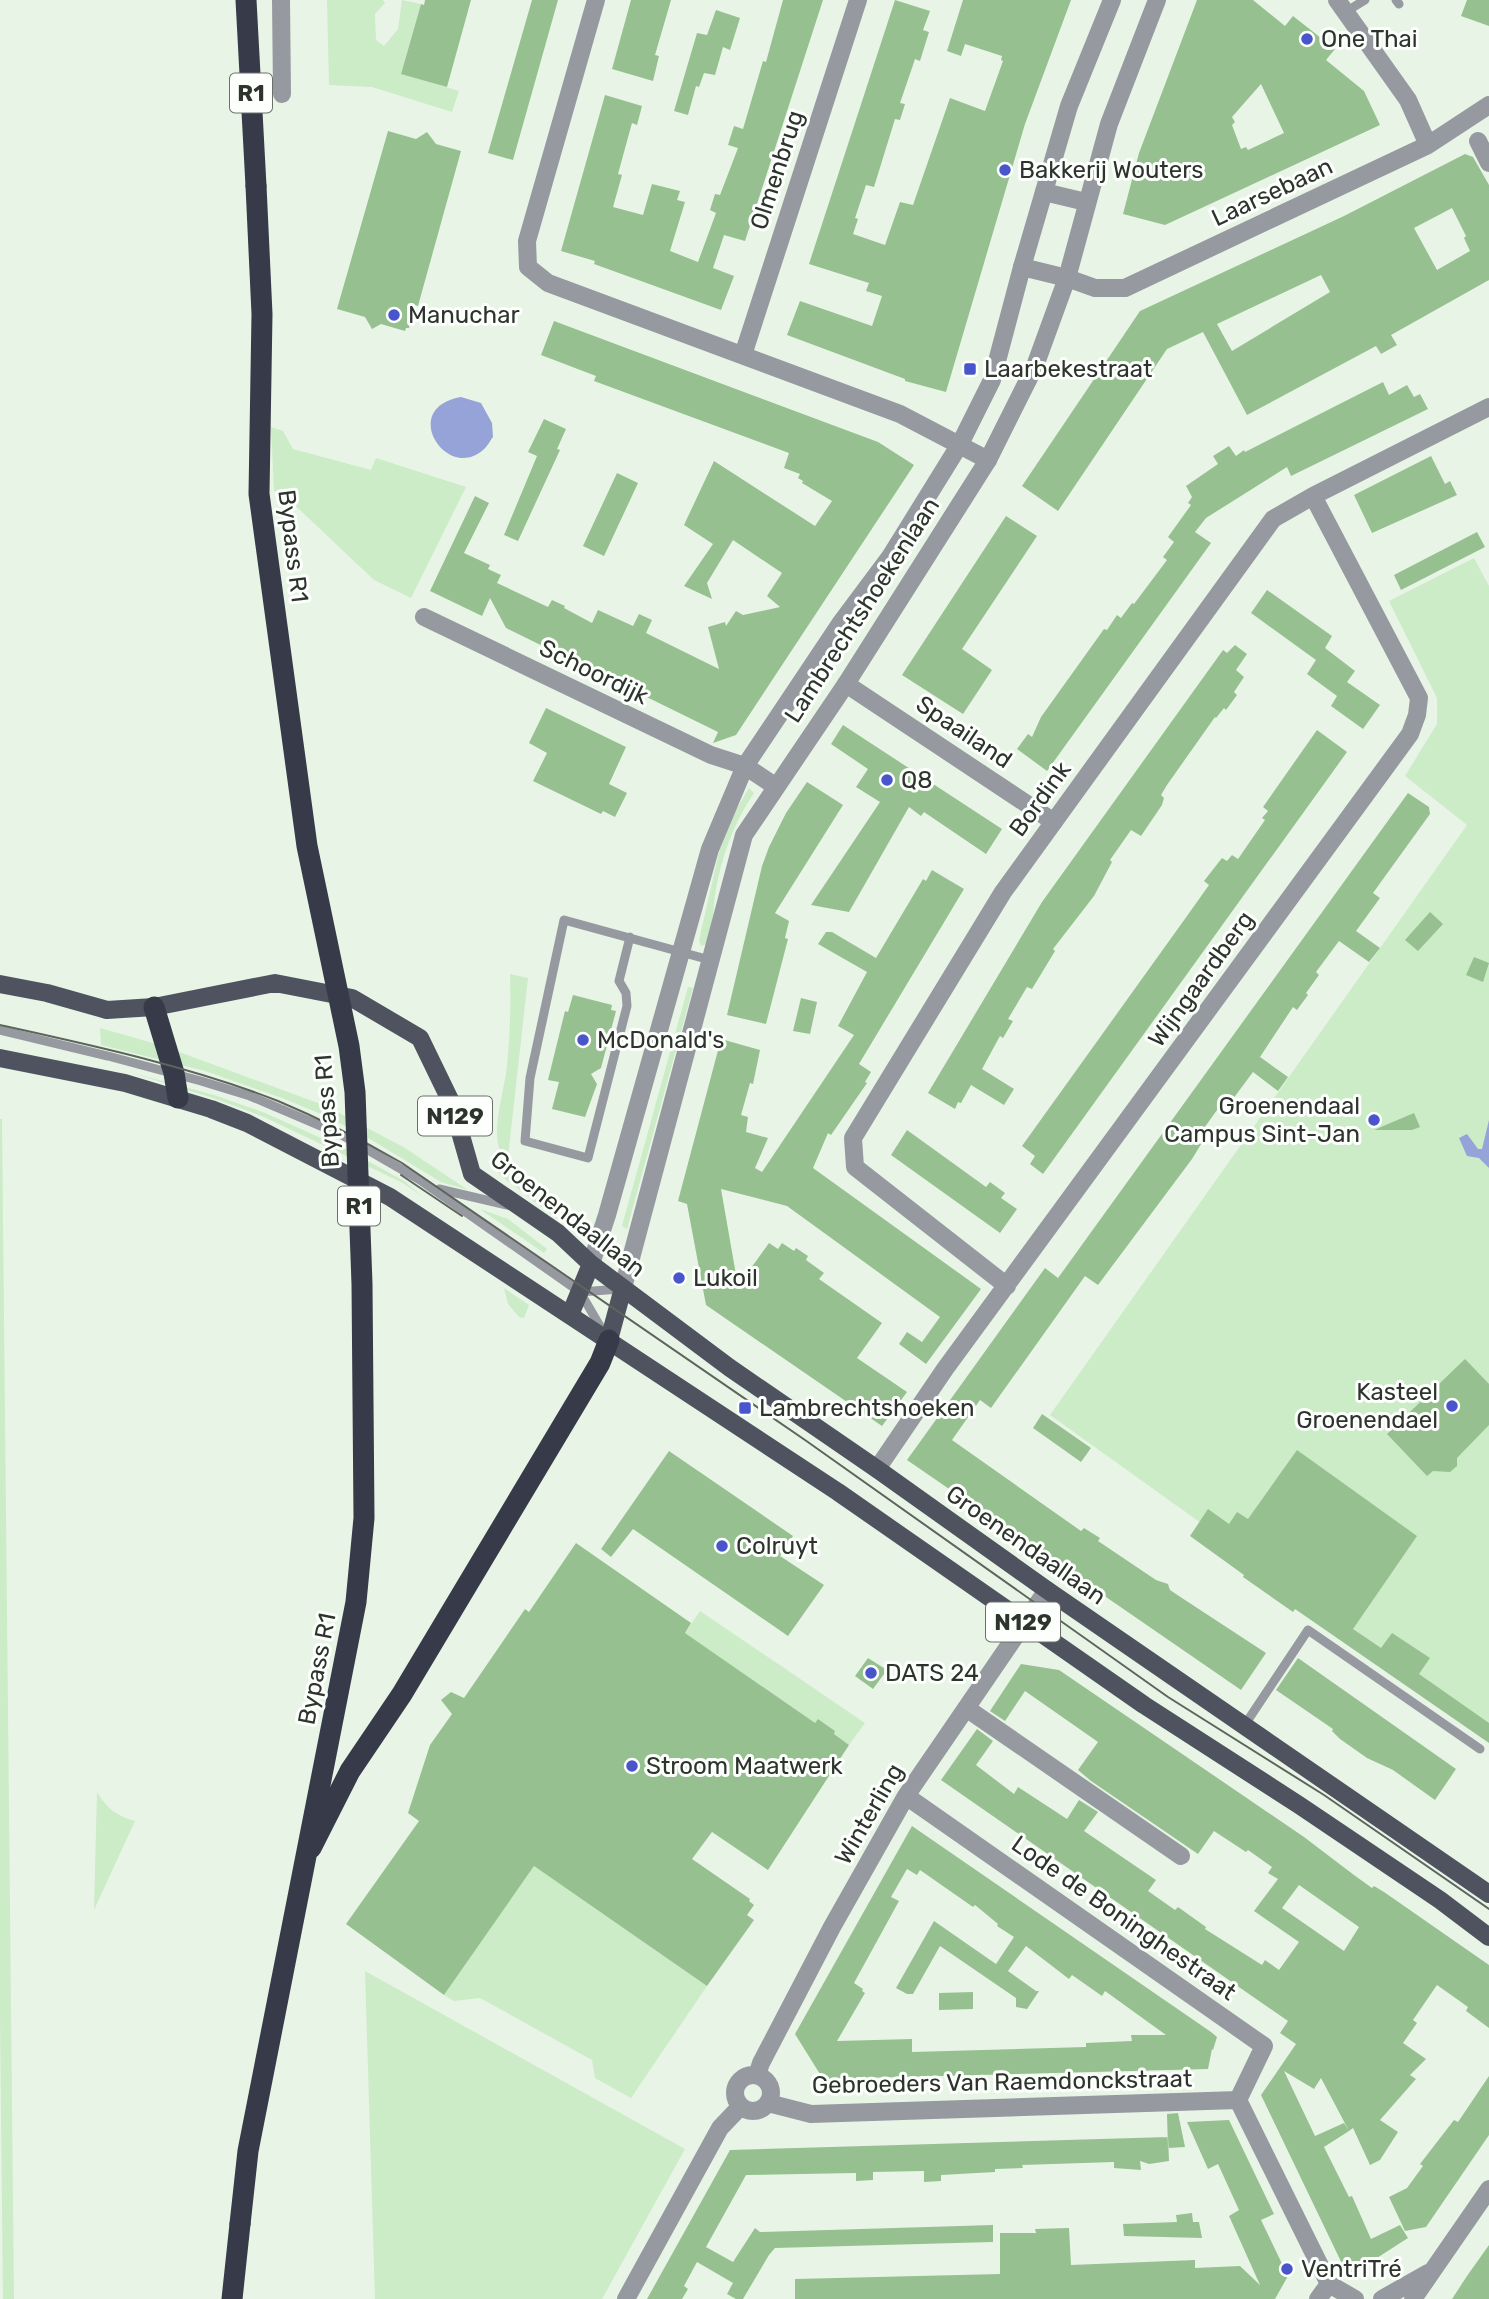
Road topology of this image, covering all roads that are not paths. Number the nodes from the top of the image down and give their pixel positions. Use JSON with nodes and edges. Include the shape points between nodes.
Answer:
{"nodes":[{"id":1,"x":246,"y":0,"type":"edge"},
{"id":2,"x":281,"y":0,"type":"edge"},
{"id":3,"x":596,"y":0,"type":"edge"},
{"id":4,"x":858,"y":0,"type":"edge"},
{"id":5,"x":1112,"y":0,"type":"edge"},
{"id":6,"x":1157,"y":0,"type":"edge"},
{"id":7,"x":1365,"y":0,"type":"edge"},
{"id":8,"x":1342,"y":6,"type":"edge"},
{"id":9,"x":282,"y":94,"type":"dead end"},
{"id":10,"x":1489,"y":105,"type":"edge"},
{"id":11,"x":1478,"y":141,"type":"dead end"},
{"id":12,"x":1428,"y":145,"type":"junction"},
{"id":13,"x":1489,"y":163,"type":"edge"},
{"id":14,"x":1044,"y":192,"type":"junction"},
{"id":15,"x":1086,"y":202,"type":"junction"},
{"id":16,"x":1022,"y":267,"type":"junction"},
{"id":17,"x":1067,"y":278,"type":"junction"},
{"id":18,"x":743,"y":355,"type":"junction"},
{"id":19,"x":1489,"y":407,"type":"edge"},
{"id":20,"x":960,"y":444,"type":"junction"},
{"id":21,"x":988,"y":460,"type":"junction"},
{"id":22,"x":1313,"y":495,"type":"junction"},
{"id":23,"x":424,"y":617,"type":"dead end"},
{"id":24,"x":846,"y":684,"type":"junction"},
{"id":25,"x":745,"y":766,"type":"junction"},
{"id":26,"x":775,"y":786,"type":"junction"},
{"id":27,"x":1054,"y":822,"type":"junction"},
{"id":28,"x":630,"y":937,"type":"junction"},
{"id":29,"x":681,"y":951,"type":"junction"},
{"id":30,"x":710,"y":960,"type":"junction"},
{"id":31,"x":0,"y":984,"type":"edge"},
{"id":32,"x":154,"y":1007,"type":"junction"},
{"id":33,"x":0,"y":1030,"type":"edge"},
{"id":34,"x":0,"y":1058,"type":"edge"},
{"id":35,"x":173,"y":1073,"type":"junction"},
{"id":36,"x":178,"y":1098,"type":"junction"},
{"id":37,"x":420,"y":1180,"type":"junction"},
{"id":38,"x":522,"y":1208,"type":"junction"},
{"id":39,"x":591,"y":1264,"type":"junction"},
{"id":40,"x":1007,"y":1286,"type":"junction"},
{"id":41,"x":623,"y":1288,"type":"junction"},
{"id":42,"x":580,"y":1292,"type":"junction"},
{"id":43,"x":570,"y":1315,"type":"junction"},
{"id":44,"x":608,"y":1340,"type":"junction"},
{"id":45,"x":877,"y":1469,"type":"junction"},
{"id":46,"x":1046,"y":1590,"type":"junction"},
{"id":47,"x":1024,"y":1623,"type":"junction"},
{"id":48,"x":966,"y":1708,"type":"junction"},
{"id":49,"x":1244,"y":1726,"type":"junction"},
{"id":50,"x":1480,"y":1749,"type":"dead end"},
{"id":51,"x":906,"y":1796,"type":"junction"},
{"id":52,"x":307,"y":1856,"type":"junction"},
{"id":53,"x":1181,"y":1856,"type":"dead end"},
{"id":54,"x":1489,"y":1894,"type":"edge"},
{"id":55,"x":1489,"y":1937,"type":"edge"},
{"id":56,"x":757,"y":2075,"type":"junction"},
{"id":57,"x":1238,"y":2100,"type":"junction"},
{"id":58,"x":768,"y":2103,"type":"junction"},
{"id":59,"x":740,"y":2107,"type":"junction"},
{"id":60,"x":1489,"y":2189,"type":"edge"},
{"id":61,"x":1434,"y":2269,"type":"junction"},
{"id":62,"x":1329,"y":2284,"type":"junction"},
{"id":63,"x":232,"y":2299,"type":"edge"},
{"id":64,"x":626,"y":2299,"type":"edge"},
{"id":65,"x":1318,"y":2299,"type":"edge"},
{"id":66,"x":1355,"y":2299,"type":"edge"},
{"id":67,"x":1382,"y":2299,"type":"edge"},
{"id":68,"x":1413,"y":2299,"type":"edge"}],
"edges":[{"from":1,"to":52,"type":"highway","name":"Bypass R1","number":"R1","bridge":true,"via":[[262,314],[259,494],[307,846],[349,1046],[362,1270],[364,1518],[356,1602]]},
{"from":2,"to":9,"type":"street"},
{"from":3,"to":18,"type":"street","via":[[527,241],[528,267],[548,283]]},
{"from":4,"to":18,"type":"street","name":"Olmenbrug"},
{"from":5,"to":14,"type":"street","name":"Lambrechtshoekenlaan","via":[[1069,106]]},
{"from":6,"to":15,"type":"street","name":"Lambrechtshoekenlaan","via":[[1109,124]]},
{"from":7,"to":8,"type":"lane"},
{"from":8,"to":12,"type":"street","via":[[1408,100]]},
{"from":10,"to":12,"type":"street","name":"Laarsebaan"},
{"from":11,"to":13,"type":"street"},
{"from":12,"to":17,"type":"street","name":"Laarsebaan","via":[[1125,288],[1096,288]]},
{"from":14,"to":15,"type":"street"},
{"from":14,"to":16,"type":"street","name":"Lambrechtshoekenlaan"},
{"from":15,"to":17,"type":"street","name":"Lambrechtshoekenlaan"},
{"from":16,"to":17,"type":"street"},
{"from":16,"to":20,"type":"street","name":"Lambrechtshoekenlaan","via":[[992,380]]},
{"from":17,"to":21,"type":"street","name":"Lambrechtshoekenlaan","via":[[1035,366]]},
{"from":18,"to":20,"type":"street","via":[[900,414]]},
{"from":19,"to":22,"type":"street","name":"Bordink"},
{"from":20,"to":21,"type":"street"},
{"from":20,"to":25,"type":"street","name":"Lambrechtshoekenlaan","via":[[890,557]]},
{"from":21,"to":24,"type":"street","name":"Lambrechtshoekenlaan"},
{"from":22,"to":27,"type":"street","name":"Bordink","via":[[1273,519]]},
{"from":22,"to":40,"type":"street","name":"Wijngaardberg","via":[[1419,698],[1410,734]]},
{"from":23,"to":25,"type":"street","name":"Schoordijk","via":[[701,751]]},
{"from":24,"to":26,"type":"street","name":"Lambrechtshoekenlaan"},
{"from":24,"to":27,"type":"street","name":"Spaailand"},
{"from":25,"to":26,"type":"street"},
{"from":25,"to":29,"type":"street","name":"Lambrechtshoekenlaan","via":[[710,849]]},
{"from":26,"to":30,"type":"street","name":"Lambrechtshoekenlaan","via":[[744,835]]},
{"from":27,"to":40,"type":"street","name":"Bordink","via":[[1003,892],[853,1138],[855,1167]]},
{"from":28,"to":28,"type":"lane","via":[[564,920],[530,1078],[525,1141],[588,1158],[627,1006],[619,981]]},
{"from":28,"to":29,"type":"lane"},
{"from":29,"to":30,"type":"lane"},
{"from":29,"to":39,"type":"street","name":"Lambrechtshoekenlaan"},
{"from":30,"to":41,"type":"street","name":"Lambrechtshoekenlaan"},
{"from":31,"to":32,"type":"main road","name":"Groenendaallaan","number":"N129","via":[[107,1010]]},
{"from":32,"to":35,"type":"highway"},
{"from":32,"to":38,"type":"main road","name":"Groenendaallaan","number":"N129","via":[[275,983],[352,998],[420,1038],[452,1104],[472,1174]]},
{"from":33,"to":35,"type":"lane"},
{"from":34,"to":36,"type":"main road","number":"N129"},
{"from":35,"to":36,"type":"highway"},
{"from":35,"to":37,"type":"lane","via":[[296,1115],[342,1135]]},
{"from":36,"to":43,"type":"main road","number":"N129","via":[[247,1123],[390,1196]]},
{"from":37,"to":38,"type":"lane","via":[[445,1191]]},
{"from":37,"to":42,"type":"lane"},
{"from":38,"to":39,"type":"main road","name":"Groenendaallaan","number":"N129"},
{"from":39,"to":41,"type":"main road","name":"Groenendaallaan","number":"N129"},
{"from":39,"to":42,"type":"main road"},
{"from":40,"to":45,"type":"street","name":"Wijngaardberg"},
{"from":41,"to":42,"type":"lane"},
{"from":41,"to":44,"type":"main road"},
{"from":41,"to":45,"type":"main road","name":"Groenendaallaan","number":"N129"},
{"from":42,"to":43,"type":"main road"},
{"from":42,"to":44,"type":"lane"},
{"from":43,"to":44,"type":"main road","number":"N129"},
{"from":44,"to":47,"type":"main road","number":"N129","via":[[849,1499]]},
{"from":44,"to":52,"type":"highway","via":[[600,1363],[351,1771]]},
{"from":45,"to":46,"type":"main road","name":"Groenendaallaan","number":"N129"},
{"from":46,"to":47,"type":"street","name":"Winterling"},
{"from":46,"to":49,"type":"main road","name":"Groenendaallaan","number":"N129"},
{"from":47,"to":48,"type":"street","name":"Winterling"},
{"from":47,"to":55,"type":"main road","number":"N129"},
{"from":48,"to":51,"type":"street","name":"Winterling"},
{"from":48,"to":53,"type":"street"},
{"from":49,"to":50,"type":"lane","via":[[1308,1630]]},
{"from":49,"to":54,"type":"main road","name":"Groenendaallaan","number":"N129"},
{"from":51,"to":56,"type":"street","name":"Winterling","via":[[832,1927]]},
{"from":51,"to":57,"type":"street","name":"Lode de Boninghestraat","via":[[1264,2046]]},
{"from":52,"to":63,"type":"highway","name":"Bypass R1","number":"R1","bridge":true,"via":[[248,2151]]},
{"from":56,"to":58,"type":"street","via":[[770,2086]]},
{"from":56,"to":59,"type":"street","name":"Winterling","via":[[745,2076],[736,2084],[734,2096]]},
{"from":57,"to":58,"type":"street","name":"Gebroeders Van Raemdonckstraat","via":[[811,2113]]},
{"from":57,"to":62,"type":"street"},
{"from":58,"to":59,"type":"street","via":[[755,2112]]},
{"from":59,"to":64,"type":"street","via":[[720,2128]]},
{"from":60,"to":61,"type":"street"},
{"from":61,"to":67,"type":"street"},
{"from":61,"to":68,"type":"street"},
{"from":62,"to":65,"type":"street"},
{"from":62,"to":66,"type":"street"}]}
